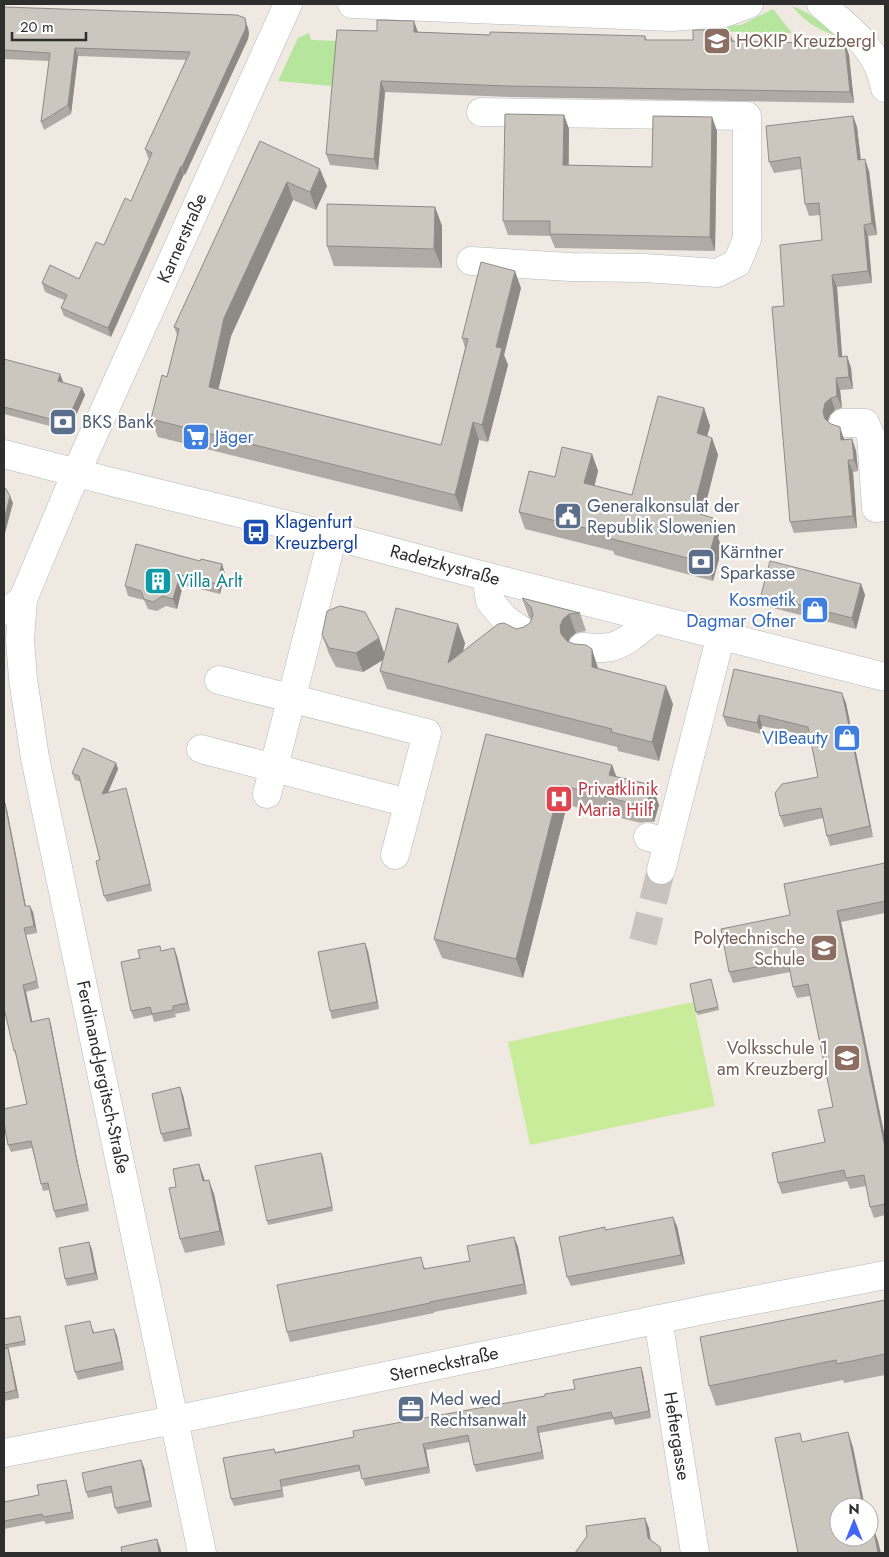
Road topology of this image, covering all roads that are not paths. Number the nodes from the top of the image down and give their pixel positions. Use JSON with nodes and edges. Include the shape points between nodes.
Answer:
{"nodes":[{"id":1,"x":288,"y":4,"type":"edge"},
{"id":2,"x":352,"y":4,"type":"edge"},
{"id":3,"x":749,"y":4,"type":"edge"},
{"id":4,"x":821,"y":4,"type":"edge"},
{"id":5,"x":885,"y":88,"type":"edge"},
{"id":6,"x":481,"y":112,"type":"dead end"},
{"id":7,"x":471,"y":262,"type":"dead end"},
{"id":8,"x":843,"y":423,"type":"dead end"},
{"id":9,"x":4,"y":454,"type":"edge"},
{"id":10,"x":76,"y":473,"type":"junction"},
{"id":11,"x":885,"y":507,"type":"edge"},
{"id":12,"x":333,"y":536,"type":"junction"},
{"id":13,"x":486,"y":576,"type":"junction"},
{"id":14,"x":13,"y":607,"type":"edge"},
{"id":15,"x":654,"y":619,"type":"junction"},
{"id":16,"x":524,"y":632,"type":"edge"},
{"id":17,"x":721,"y":635,"type":"junction"},
{"id":18,"x":582,"y":648,"type":"edge"},
{"id":19,"x":885,"y":677,"type":"edge"},
{"id":20,"x":218,"y":680,"type":"dead end"},
{"id":21,"x":292,"y":699,"type":"junction"},
{"id":22,"x":201,"y":749,"type":"dead end"},
{"id":23,"x":274,"y":768,"type":"junction"},
{"id":24,"x":267,"y":794,"type":"dead end"},
{"id":25,"x":408,"y":802,"type":"junction"},
{"id":26,"x":395,"y":855,"type":"dead end"},
{"id":27,"x":660,"y":870,"type":"tunnel mouth"},
{"id":28,"x":885,"y":1275,"type":"edge"},
{"id":29,"x":658,"y":1319,"type":"junction"},
{"id":30,"x":174,"y":1420,"type":"junction"},
{"id":31,"x":4,"y":1453,"type":"edge"},
{"id":32,"x":202,"y":1553,"type":"edge"},
{"id":33,"x":695,"y":1553,"type":"edge"}],
"edges":[{"from":1,"to":10,"type":"street","name":"Karnerstraße"},
{"from":2,"to":3,"type":"street","via":[[672,17],[724,13]]},
{"from":4,"to":5,"type":"street","via":[[874,55]]},
{"from":6,"to":7,"type":"street","via":[[747,116],[747,239],[737,263],[717,273]]},
{"from":8,"to":11,"type":"street","via":[[864,423],[871,436],[876,508]]},
{"from":9,"to":10,"type":"street","name":"Radetzkystraße"},
{"from":10,"to":12,"type":"street","name":"Radetzkystraße"},
{"from":10,"to":14,"type":"street","name":"Karnerstraße"},
{"from":12,"to":13,"type":"street","name":"Radetzkystraße"},
{"from":12,"to":21,"type":"street"},
{"from":13,"to":15,"type":"street","name":"Radetzkystraße"},
{"from":13,"to":16,"type":"street","via":[[490,601],[505,619]]},
{"from":14,"to":30,"type":"street","name":"Ferdinand-Jergitsch-Straße","via":[[35,758]]},
{"from":15,"to":17,"type":"street","name":"Radetzkystraße"},
{"from":15,"to":18,"type":"street","via":[[615,645]]},
{"from":17,"to":19,"type":"street","name":"Radetzkystraße"},
{"from":17,"to":27,"type":"street","via":[[658,840]]},
{"from":20,"to":21,"type":"street"},
{"from":21,"to":23,"type":"street"},
{"from":21,"to":25,"type":"street","via":[[426,733]]},
{"from":22,"to":23,"type":"street"},
{"from":23,"to":24,"type":"street"},
{"from":23,"to":25,"type":"street"},
{"from":25,"to":26,"type":"street"},
{"from":28,"to":29,"type":"street","name":"Sterneckstraße"},
{"from":29,"to":30,"type":"street","name":"Sterneckstraße"},
{"from":29,"to":33,"type":"street","name":"Heftergasse"},
{"from":30,"to":31,"type":"street","name":"Sterneckstraße"},
{"from":30,"to":32,"type":"street","name":"Ferdinand-Jergitsch-Straße"}]}
